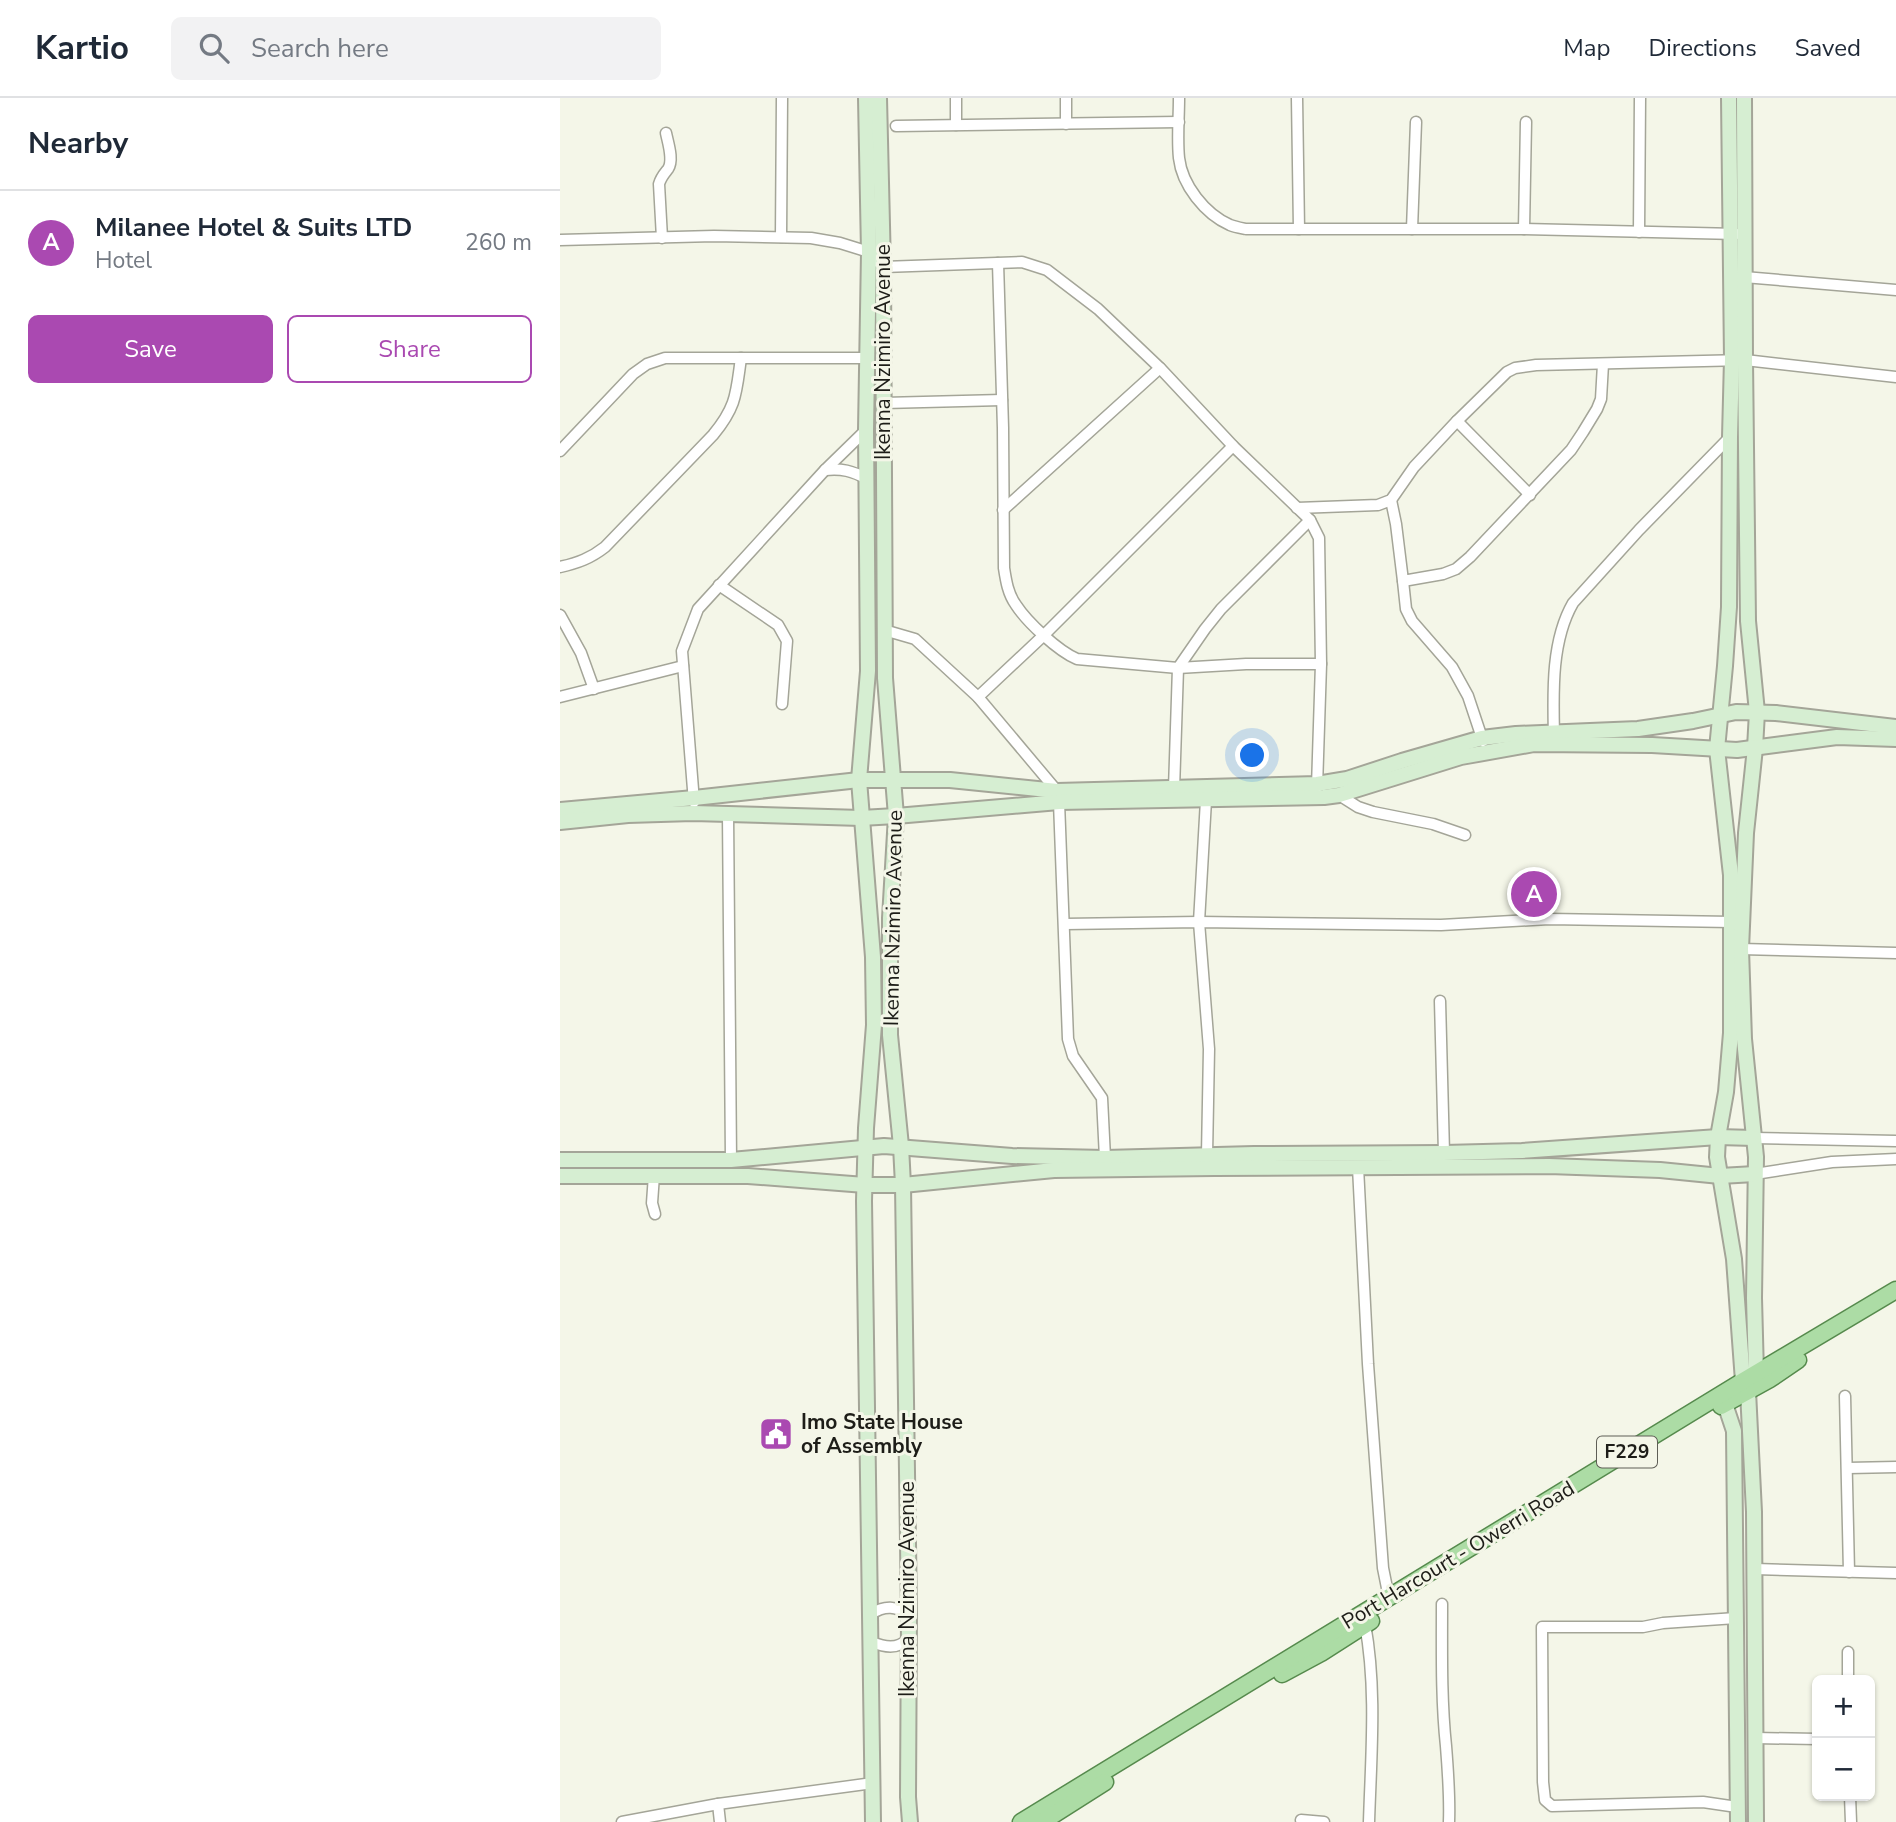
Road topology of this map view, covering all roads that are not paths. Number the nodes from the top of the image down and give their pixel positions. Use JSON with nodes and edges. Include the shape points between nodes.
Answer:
{"nodes":[{"id":1,"x":782,"y":98,"type":"edge"},
{"id":2,"x":866,"y":98,"type":"edge"},
{"id":3,"x":879,"y":98,"type":"edge"},
{"id":4,"x":956,"y":98,"type":"edge"},
{"id":5,"x":1066,"y":98,"type":"edge"},
{"id":6,"x":1179,"y":98,"type":"edge"},
{"id":7,"x":1297,"y":98,"type":"edge"},
{"id":8,"x":1640,"y":98,"type":"edge"},
{"id":9,"x":1729,"y":98,"type":"edge"},
{"id":10,"x":1744,"y":98,"type":"edge"},
{"id":11,"x":1179,"y":122,"type":"junction"},
{"id":12,"x":1416,"y":122,"type":"dead end"},
{"id":13,"x":1526,"y":122,"type":"dead end"},
{"id":14,"x":1066,"y":124,"type":"junction"},
{"id":15,"x":956,"y":125,"type":"junction"},
{"id":16,"x":896,"y":126,"type":"dead end"},
{"id":17,"x":666,"y":133,"type":"dead end"},
{"id":18,"x":1299,"y":229,"type":"junction"},
{"id":19,"x":1412,"y":229,"type":"junction"},
{"id":20,"x":1524,"y":229,"type":"junction"},
{"id":21,"x":1639,"y":232,"type":"junction"},
{"id":22,"x":1737,"y":234,"type":"junction"},
{"id":23,"x":781,"y":237,"type":"junction"},
{"id":24,"x":662,"y":238,"type":"junction"},
{"id":25,"x":560,"y":240,"type":"edge"},
{"id":26,"x":869,"y":252,"type":"junction"},
{"id":27,"x":998,"y":263,"type":"junction"},
{"id":28,"x":883,"y":267,"type":"junction"},
{"id":29,"x":1744,"y":277,"type":"junction"},
{"id":30,"x":1896,"y":290,"type":"edge"},
{"id":31,"x":741,"y":358,"type":"junction"},
{"id":32,"x":868,"y":358,"type":"junction"},
{"id":33,"x":1738,"y":359,"type":"junction"},
{"id":34,"x":1603,"y":363,"type":"junction"},
{"id":35,"x":1160,"y":368,"type":"junction"},
{"id":36,"x":1896,"y":377,"type":"edge"},
{"id":37,"x":1002,"y":400,"type":"junction"},
{"id":38,"x":884,"y":403,"type":"junction"},
{"id":39,"x":1457,"y":421,"type":"junction"},
{"id":40,"x":866,"y":430,"type":"junction"},
{"id":41,"x":1730,"y":437,"type":"junction"},
{"id":42,"x":1233,"y":446,"type":"junction"},
{"id":43,"x":560,"y":452,"type":"edge"},
{"id":44,"x":825,"y":470,"type":"junction"},
{"id":45,"x":867,"y":478,"type":"junction"},
{"id":46,"x":1530,"y":495,"type":"junction"},
{"id":47,"x":1391,"y":500,"type":"junction"},
{"id":48,"x":1297,"y":508,"type":"junction"},
{"id":49,"x":1003,"y":510,"type":"junction"},
{"id":50,"x":1310,"y":520,"type":"junction"},
{"id":51,"x":560,"y":567,"type":"edge"},
{"id":52,"x":1403,"y":581,"type":"junction"},
{"id":53,"x":719,"y":585,"type":"junction"},
{"id":54,"x":560,"y":615,"type":"edge"},
{"id":55,"x":884,"y":629,"type":"junction"},
{"id":56,"x":1044,"y":635,"type":"junction"},
{"id":57,"x":1321,"y":664,"type":"junction"},
{"id":58,"x":683,"y":666,"type":"junction"},
{"id":59,"x":1178,"y":668,"type":"junction"},
{"id":60,"x":594,"y":688,"type":"junction"},
{"id":61,"x":560,"y":697,"type":"edge"},
{"id":62,"x":978,"y":697,"type":"junction"},
{"id":63,"x":782,"y":704,"type":"dead end"},
{"id":64,"x":1757,"y":712,"type":"junction"},
{"id":65,"x":1720,"y":716,"type":"junction"},
{"id":66,"x":1896,"y":727,"type":"edge"},
{"id":67,"x":1554,"y":738,"type":"junction"},
{"id":68,"x":1896,"y":739,"type":"edge"},
{"id":69,"x":1485,"y":745,"type":"junction"},
{"id":70,"x":1755,"y":747,"type":"junction"},
{"id":71,"x":1717,"y":750,"type":"junction"},
{"id":72,"x":859,"y":779,"type":"junction"},
{"id":73,"x":895,"y":779,"type":"junction"},
{"id":74,"x":1174,"y":789,"type":"junction"},
{"id":75,"x":1317,"y":791,"type":"junction"},
{"id":76,"x":1339,"y":795,"type":"junction"},
{"id":77,"x":1058,"y":797,"type":"junction"},
{"id":78,"x":1206,"y":800,"type":"junction"},
{"id":79,"x":693,"y":806,"type":"junction"},
{"id":80,"x":560,"y":810,"type":"edge"},
{"id":81,"x":727,"y":814,"type":"junction"},
{"id":82,"x":896,"y":816,"type":"junction"},
{"id":83,"x":861,"y":818,"type":"junction"},
{"id":84,"x":560,"y":822,"type":"edge"},
{"id":85,"x":1465,"y":835,"type":"dead end"},
{"id":86,"x":1199,"y":922,"type":"junction"},
{"id":87,"x":1732,"y":922,"type":"junction"},
{"id":88,"x":1065,"y":924,"type":"junction"},
{"id":89,"x":1741,"y":948,"type":"junction"},
{"id":90,"x":1896,"y":953,"type":"edge"},
{"id":91,"x":1440,"y":1001,"type":"dead end"},
{"id":92,"x":1718,"y":1136,"type":"junction"},
{"id":93,"x":1754,"y":1138,"type":"junction"},
{"id":94,"x":1896,"y":1141,"type":"edge"},
{"id":95,"x":865,"y":1146,"type":"junction"},
{"id":96,"x":901,"y":1146,"type":"junction"},
{"id":97,"x":1444,"y":1153,"type":"junction"},
{"id":98,"x":1208,"y":1155,"type":"junction"},
{"id":99,"x":1105,"y":1158,"type":"junction"},
{"id":100,"x":1896,"y":1159,"type":"edge"},
{"id":101,"x":560,"y":1160,"type":"edge"},
{"id":102,"x":731,"y":1160,"type":"junction"},
{"id":103,"x":1358,"y":1167,"type":"junction"},
{"id":104,"x":1755,"y":1174,"type":"junction"},
{"id":105,"x":654,"y":1175,"type":"junction"},
{"id":106,"x":560,"y":1176,"type":"edge"},
{"id":107,"x":1720,"y":1177,"type":"junction"},
{"id":108,"x":865,"y":1185,"type":"junction"},
{"id":109,"x":903,"y":1185,"type":"junction"},
{"id":110,"x":655,"y":1214,"type":"dead end"},
{"id":111,"x":1896,"y":1290,"type":"edge"},
{"id":112,"x":1896,"y":1301,"type":"edge"},
{"id":113,"x":1749,"y":1382,"type":"junction"},
{"id":114,"x":1845,"y":1396,"type":"dead end"},
{"id":115,"x":1725,"y":1404,"type":"junction"},
{"id":116,"x":1896,"y":1467,"type":"edge"},
{"id":117,"x":1848,"y":1468,"type":"junction"},
{"id":118,"x":1755,"y":1569,"type":"junction"},
{"id":119,"x":1850,"y":1572,"type":"junction"},
{"id":120,"x":1896,"y":1573,"type":"edge"},
{"id":121,"x":1389,"y":1598,"type":"junction"},
{"id":122,"x":1442,"y":1604,"type":"dead end"},
{"id":123,"x":871,"y":1614,"type":"junction"},
{"id":124,"x":909,"y":1615,"type":"junction"},
{"id":125,"x":1735,"y":1618,"type":"junction"},
{"id":126,"x":1365,"y":1624,"type":"junction"},
{"id":127,"x":908,"y":1639,"type":"junction"},
{"id":128,"x":872,"y":1642,"type":"junction"},
{"id":129,"x":1848,"y":1652,"type":"dead end"},
{"id":130,"x":1848,"y":1675,"type":"edge"},
{"id":131,"x":1755,"y":1738,"type":"junction"},
{"id":132,"x":1812,"y":1739,"type":"edge"},
{"id":133,"x":873,"y":1783,"type":"junction"},
{"id":134,"x":1850,"y":1801,"type":"edge"},
{"id":135,"x":718,"y":1804,"type":"junction"},
{"id":136,"x":1737,"y":1814,"type":"edge"},
{"id":137,"x":1301,"y":1820,"type":"dead end"},
{"id":138,"x":622,"y":1822,"type":"edge"},
{"id":139,"x":720,"y":1822,"type":"edge"},
{"id":140,"x":873,"y":1822,"type":"edge"},
{"id":141,"x":910,"y":1822,"type":"edge"},
{"id":142,"x":1021,"y":1822,"type":"edge"},
{"id":143,"x":1042,"y":1822,"type":"edge"},
{"id":144,"x":1324,"y":1822,"type":"edge"},
{"id":145,"x":1369,"y":1822,"type":"edge"},
{"id":146,"x":1449,"y":1822,"type":"edge"},
{"id":147,"x":1756,"y":1822,"type":"edge"},
{"id":148,"x":1851,"y":1822,"type":"edge"}],
"edges":[{"from":1,"to":23,"type":"street"},
{"from":2,"to":26,"type":"street","name":"Ikenna Nzimiro Avenue"},
{"from":3,"to":28,"type":"street","name":"Ikenna Nzimiro Avenue"},
{"from":4,"to":15,"type":"street"},
{"from":5,"to":14,"type":"street"},
{"from":6,"to":11,"type":"street"},
{"from":7,"to":18,"type":"street"},
{"from":8,"to":21,"type":"street"},
{"from":9,"to":22,"type":"street"},
{"from":10,"to":22,"type":"street"},
{"from":11,"to":14,"type":"street"},
{"from":11,"to":18,"type":"street","via":[[1179,160],[1185,178],[1213,215],[1246,229]]},
{"from":12,"to":19,"type":"street"},
{"from":13,"to":20,"type":"street"},
{"from":14,"to":15,"type":"street"},
{"from":15,"to":16,"type":"street"},
{"from":17,"to":24,"type":"street","via":[[671,162],[659,184]]},
{"from":18,"to":19,"type":"street"},
{"from":19,"to":20,"type":"street"},
{"from":20,"to":21,"type":"street"},
{"from":21,"to":22,"type":"street"},
{"from":22,"to":29,"type":"street"},
{"from":22,"to":33,"type":"street"},
{"from":23,"to":24,"type":"street"},
{"from":23,"to":26,"type":"street","via":[[811,237]]},
{"from":24,"to":25,"type":"street"},
{"from":26,"to":28,"type":"street"},
{"from":26,"to":32,"type":"street","name":"Ikenna Nzimiro Avenue"},
{"from":27,"to":28,"type":"street"},
{"from":27,"to":35,"type":"street","via":[[1022,262],[1047,270]]},
{"from":27,"to":37,"type":"street"},
{"from":28,"to":38,"type":"street","name":"Ikenna Nzimiro Avenue"},
{"from":29,"to":30,"type":"street"},
{"from":29,"to":33,"type":"street"},
{"from":31,"to":32,"type":"street"},
{"from":31,"to":43,"type":"street","via":[[665,358],[647,364]]},
{"from":31,"to":51,"type":"street","via":[[734,402],[713,435],[606,547]]},
{"from":32,"to":40,"type":"street","name":"Ikenna Nzimiro Avenue"},
{"from":33,"to":34,"type":"street"},
{"from":33,"to":36,"type":"street"},
{"from":33,"to":41,"type":"street"},
{"from":33,"to":64,"type":"street","via":[[1748,621]]},
{"from":34,"to":39,"type":"street","via":[[1515,368]]},
{"from":34,"to":46,"type":"street","via":[[1597,409],[1571,450]]},
{"from":35,"to":42,"type":"street"},
{"from":35,"to":49,"type":"street"},
{"from":37,"to":38,"type":"street"},
{"from":37,"to":49,"type":"street"},
{"from":38,"to":55,"type":"street","name":"Ikenna Nzimiro Avenue"},
{"from":39,"to":46,"type":"street"},
{"from":39,"to":47,"type":"street","via":[[1414,467]]},
{"from":40,"to":44,"type":"street"},
{"from":40,"to":45,"type":"street","name":"Ikenna Nzimiro Avenue"},
{"from":41,"to":65,"type":"street","via":[[1729,607]]},
{"from":41,"to":67,"type":"street","via":[[1573,603],[1558,639]]},
{"from":42,"to":48,"type":"street"},
{"from":42,"to":56,"type":"street"},
{"from":44,"to":45,"type":"street"},
{"from":44,"to":53,"type":"street"},
{"from":45,"to":72,"type":"street","name":"Ikenna Nzimiro Avenue","via":[[868,671]]},
{"from":46,"to":52,"type":"street","via":[[1456,569]]},
{"from":47,"to":48,"type":"street","via":[[1378,505]]},
{"from":47,"to":52,"type":"street"},
{"from":48,"to":50,"type":"street"},
{"from":49,"to":56,"type":"street","via":[[1007,587],[1016,605]]},
{"from":50,"to":57,"type":"street","via":[[1319,538]]},
{"from":50,"to":59,"type":"street","via":[[1221,609]]},
{"from":52,"to":69,"type":"street","via":[[1412,621],[1452,667]]},
{"from":53,"to":58,"type":"street","via":[[698,609],[682,652]]},
{"from":53,"to":63,"type":"street","via":[[778,625],[786,641]]},
{"from":54,"to":60,"type":"street"},
{"from":55,"to":62,"type":"street","via":[[915,639]]},
{"from":55,"to":73,"type":"street","name":"Ikenna Nzimiro Avenue"},
{"from":56,"to":59,"type":"street","via":[[1077,659]]},
{"from":56,"to":62,"type":"street"},
{"from":57,"to":59,"type":"street"},
{"from":57,"to":75,"type":"street"},
{"from":58,"to":60,"type":"street"},
{"from":58,"to":79,"type":"street"},
{"from":59,"to":74,"type":"street"},
{"from":60,"to":61,"type":"street"},
{"from":62,"to":77,"type":"street"},
{"from":64,"to":65,"type":"street"},
{"from":64,"to":66,"type":"street"},
{"from":64,"to":70,"type":"street"},
{"from":65,"to":67,"type":"street"},
{"from":65,"to":71,"type":"street"},
{"from":67,"to":69,"type":"street","via":[[1534,744]]},
{"from":67,"to":71,"type":"street"},
{"from":68,"to":70,"type":"street","via":[[1837,737]]},
{"from":69,"to":75,"type":"street","via":[[1402,761]]},
{"from":69,"to":76,"type":"street","via":[[1461,757]]},
{"from":70,"to":71,"type":"street"},
{"from":70,"to":89,"type":"street"},
{"from":71,"to":87,"type":"street"},
{"from":72,"to":73,"type":"street"},
{"from":72,"to":79,"type":"street"},
{"from":72,"to":83,"type":"street","name":"Ikenna Nzimiro Avenue"},
{"from":73,"to":77,"type":"street","via":[[950,780]]},
{"from":73,"to":82,"type":"street","name":"Ikenna Nzimiro Avenue"},
{"from":74,"to":75,"type":"street"},
{"from":74,"to":77,"type":"street"},
{"from":75,"to":76,"type":"street"},
{"from":75,"to":78,"type":"street"},
{"from":76,"to":85,"type":"street","via":[[1373,812]]},
{"from":77,"to":78,"type":"street"},
{"from":77,"to":82,"type":"street"},
{"from":77,"to":88,"type":"street"},
{"from":78,"to":86,"type":"street"},
{"from":79,"to":80,"type":"street"},
{"from":79,"to":81,"type":"street"},
{"from":79,"to":84,"type":"street"},
{"from":81,"to":83,"type":"street"},
{"from":81,"to":102,"type":"street"},
{"from":82,"to":83,"type":"street"},
{"from":82,"to":96,"type":"street","name":"Ikenna Nzimiro Avenue","via":[[889,983]]},
{"from":83,"to":95,"type":"street","name":"Ikenna Nzimiro Avenue","via":[[874,998]]},
{"from":86,"to":87,"type":"street"},
{"from":86,"to":88,"type":"street"},
{"from":86,"to":98,"type":"street","via":[[1209,1048]]},
{"from":87,"to":92,"type":"street","via":[[1730,1051]]},
{"from":88,"to":99,"type":"street","via":[[1068,1039],[1073,1056],[1101,1098]]},
{"from":89,"to":90,"type":"street"},
{"from":89,"to":93,"type":"street"},
{"from":91,"to":97,"type":"street"},
{"from":92,"to":93,"type":"street"},
{"from":92,"to":97,"type":"street"},
{"from":92,"to":107,"type":"street"},
{"from":93,"to":94,"type":"street"},
{"from":93,"to":104,"type":"street"},
{"from":95,"to":96,"type":"street"},
{"from":95,"to":102,"type":"street"},
{"from":95,"to":108,"type":"street","name":"Ikenna Nzimiro Avenue"},
{"from":96,"to":99,"type":"street","via":[[951,1153]]},
{"from":96,"to":109,"type":"street","name":"Ikenna Nzimiro Avenue"},
{"from":97,"to":98,"type":"street"},
{"from":98,"to":99,"type":"street"},
{"from":100,"to":104,"type":"street","via":[[1832,1162]]},
{"from":101,"to":102,"type":"street"},
{"from":103,"to":107,"type":"street","via":[[1563,1166]]},
{"from":103,"to":109,"type":"street","via":[[1054,1170]]},
{"from":103,"to":121,"type":"street","via":[[1368,1364]]},
{"from":104,"to":107,"type":"street"},
{"from":104,"to":113,"type":"street"},
{"from":105,"to":106,"type":"street"},
{"from":105,"to":108,"type":"street"},
{"from":105,"to":110,"type":"street"},
{"from":107,"to":113,"type":"street"},
{"from":108,"to":109,"type":"street"},
{"from":108,"to":123,"type":"street","name":"Ikenna Nzimiro Avenue"},
{"from":109,"to":124,"type":"street","name":"Ikenna Nzimiro Avenue"},
{"from":111,"to":113,"type":"main road","name":"Port Harcourt - Owerri Road","number":"F229"},
{"from":112,"to":113,"type":"main road","name":"Port Harcourt - Owerri Road","number":"F229","via":[[1770,1379]]},
{"from":113,"to":115,"type":"main road","name":"Port Harcourt - Owerri Road","number":"F229"},
{"from":113,"to":118,"type":"street"},
{"from":113,"to":121,"type":"main road","name":"Port Harcourt - Owerri Road","number":"F229"},
{"from":114,"to":117,"type":"street"},
{"from":115,"to":125,"type":"street","via":[[1734,1431]]},
{"from":115,"to":126,"type":"main road","name":"Port Harcourt - Owerri Road","number":"F229"},
{"from":116,"to":117,"type":"street"},
{"from":117,"to":119,"type":"street"},
{"from":118,"to":119,"type":"street"},
{"from":118,"to":131,"type":"street"},
{"from":119,"to":120,"type":"street"},
{"from":121,"to":142,"type":"main road","name":"Port Harcourt - Owerri Road","number":"F229"},
{"from":122,"to":146,"type":"street"},
{"from":123,"to":124,"type":"street","via":[[889,1607]]},
{"from":123,"to":128,"type":"street","name":"Ikenna Nzimiro Avenue"},
{"from":124,"to":127,"type":"street","name":"Ikenna Nzimiro Avenue"},
{"from":125,"to":136,"type":"street"},
{"from":125,"to":136,"type":"street","via":[[1643,1627],[1542,1626],[1543,1782],[1545,1800],[1552,1806],[1703,1802]]},
{"from":126,"to":143,"type":"main road","name":"Port Harcourt - Owerri Road","number":"F229"},
{"from":126,"to":145,"type":"street","via":[[1372,1699]]},
{"from":127,"to":128,"type":"street","via":[[889,1647]]},
{"from":127,"to":141,"type":"street","name":"Ikenna Nzimiro Avenue"},
{"from":128,"to":133,"type":"street","name":"Ikenna Nzimiro Avenue"},
{"from":129,"to":130,"type":"street"},
{"from":131,"to":132,"type":"street"},
{"from":131,"to":147,"type":"street"},
{"from":133,"to":135,"type":"street"},
{"from":133,"to":140,"type":"street","name":"Ikenna Nzimiro Avenue"},
{"from":134,"to":148,"type":"street"},
{"from":135,"to":138,"type":"street"},
{"from":135,"to":139,"type":"street"},
{"from":137,"to":144,"type":"street"}]}
